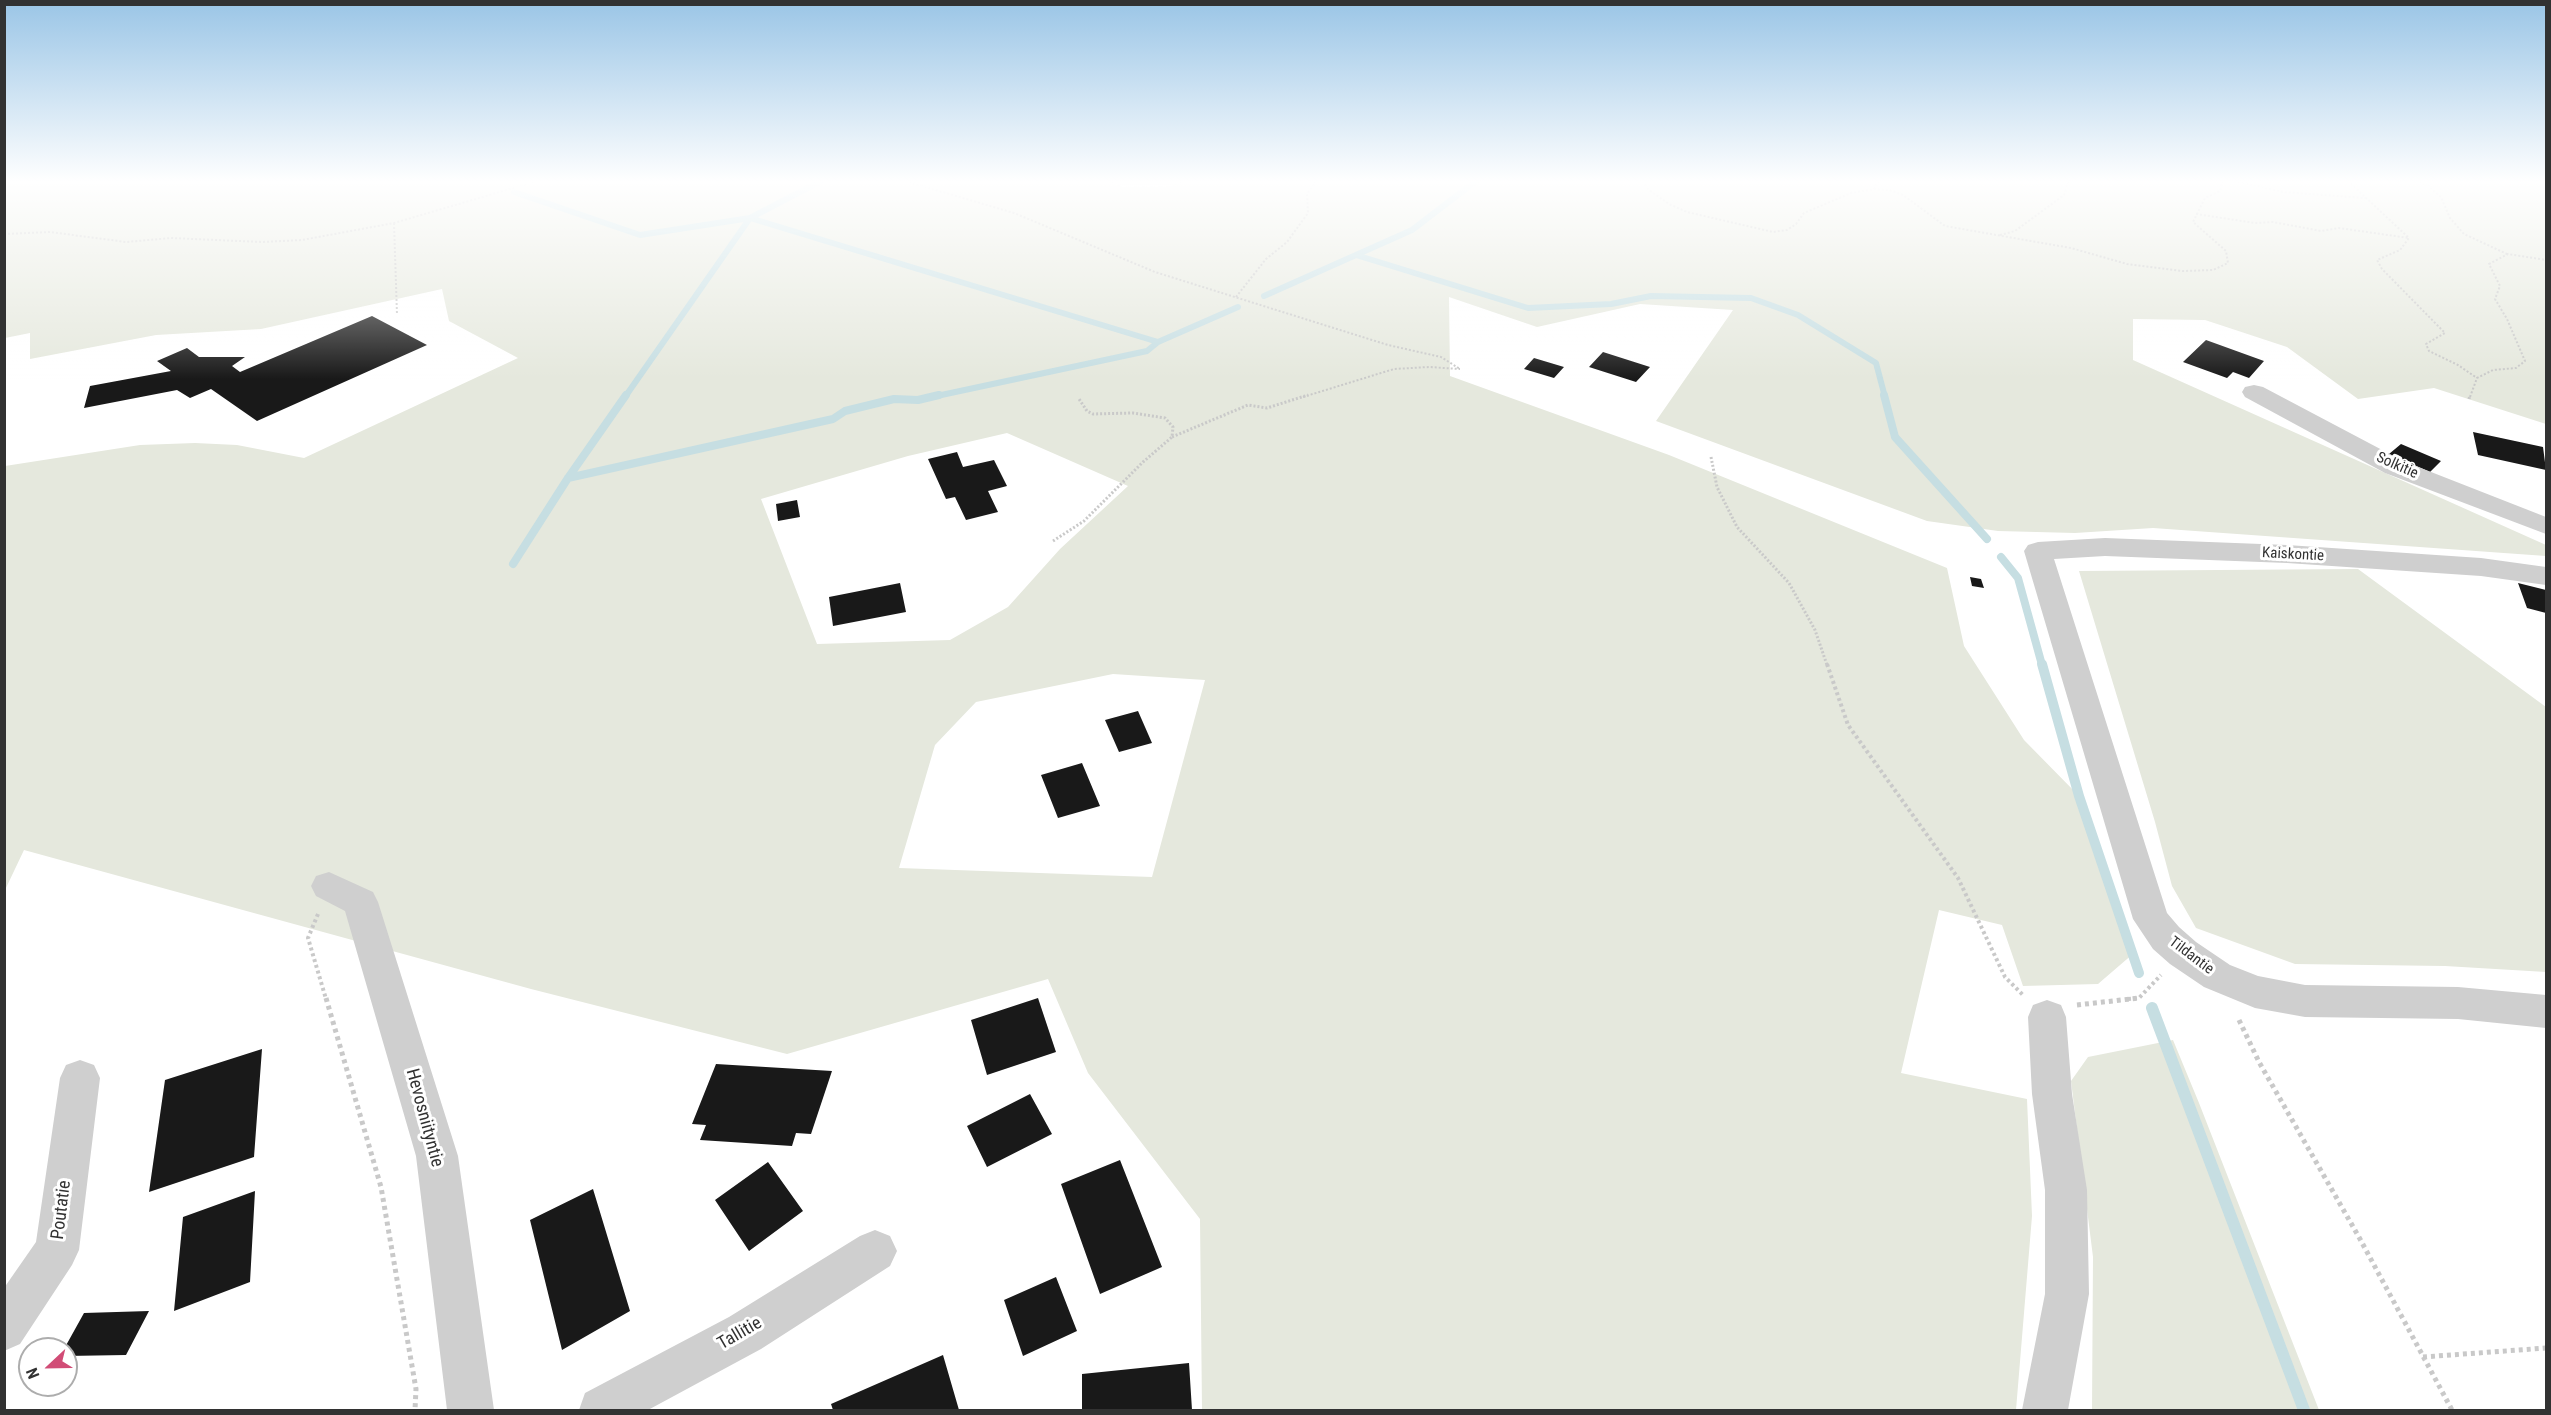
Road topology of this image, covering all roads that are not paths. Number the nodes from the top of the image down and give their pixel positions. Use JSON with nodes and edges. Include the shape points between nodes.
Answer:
{"nodes":[{"id":1,"x":2254,"y":392,"type":"dead end"},
{"id":2,"x":2547,"y":526,"type":"edge"},
{"id":3,"x":2038,"y":551,"type":"joint"},
{"id":4,"x":2547,"y":576,"type":"edge"},
{"id":5,"x":329,"y":886,"type":"road end"},
{"id":6,"x":2547,"y":1012,"type":"edge"},
{"id":7,"x":2046,"y":1017,"type":"road end"},
{"id":8,"x":80,"y":1078,"type":"dead end"},
{"id":9,"x":875,"y":1251,"type":"dead end"},
{"id":10,"x":4,"y":1328,"type":"edge"},
{"id":11,"x":471,"y":1410,"type":"edge"},
{"id":12,"x":602,"y":1410,"type":"edge"},
{"id":13,"x":2045,"y":1410,"type":"edge"}],
"edges":[{"from":1,"to":2,"type":"street","name":"Solkitie","via":[[2394,467]]},
{"from":3,"to":4,"type":"street","name":"Kaiskontie","via":[[2105,547],[2287,554],[2481,567]]},
{"from":3,"to":6,"type":"street","name":"Tildantie","via":[[2151,919],[2166,938],[2217,976],[2255,992],[2305,1001],[2458,1003]]},
{"from":5,"to":11,"type":"street","name":"Hevosniityntie","via":[[360,902],[437,1156]]},
{"from":7,"to":13,"type":"street","via":[[2066,1190],[2067,1294]]},
{"from":8,"to":10,"type":"street","name":"Poutatie","via":[[57,1250]]},
{"from":9,"to":12,"type":"street","name":"Tallitie","via":[[745,1333]]}]}
